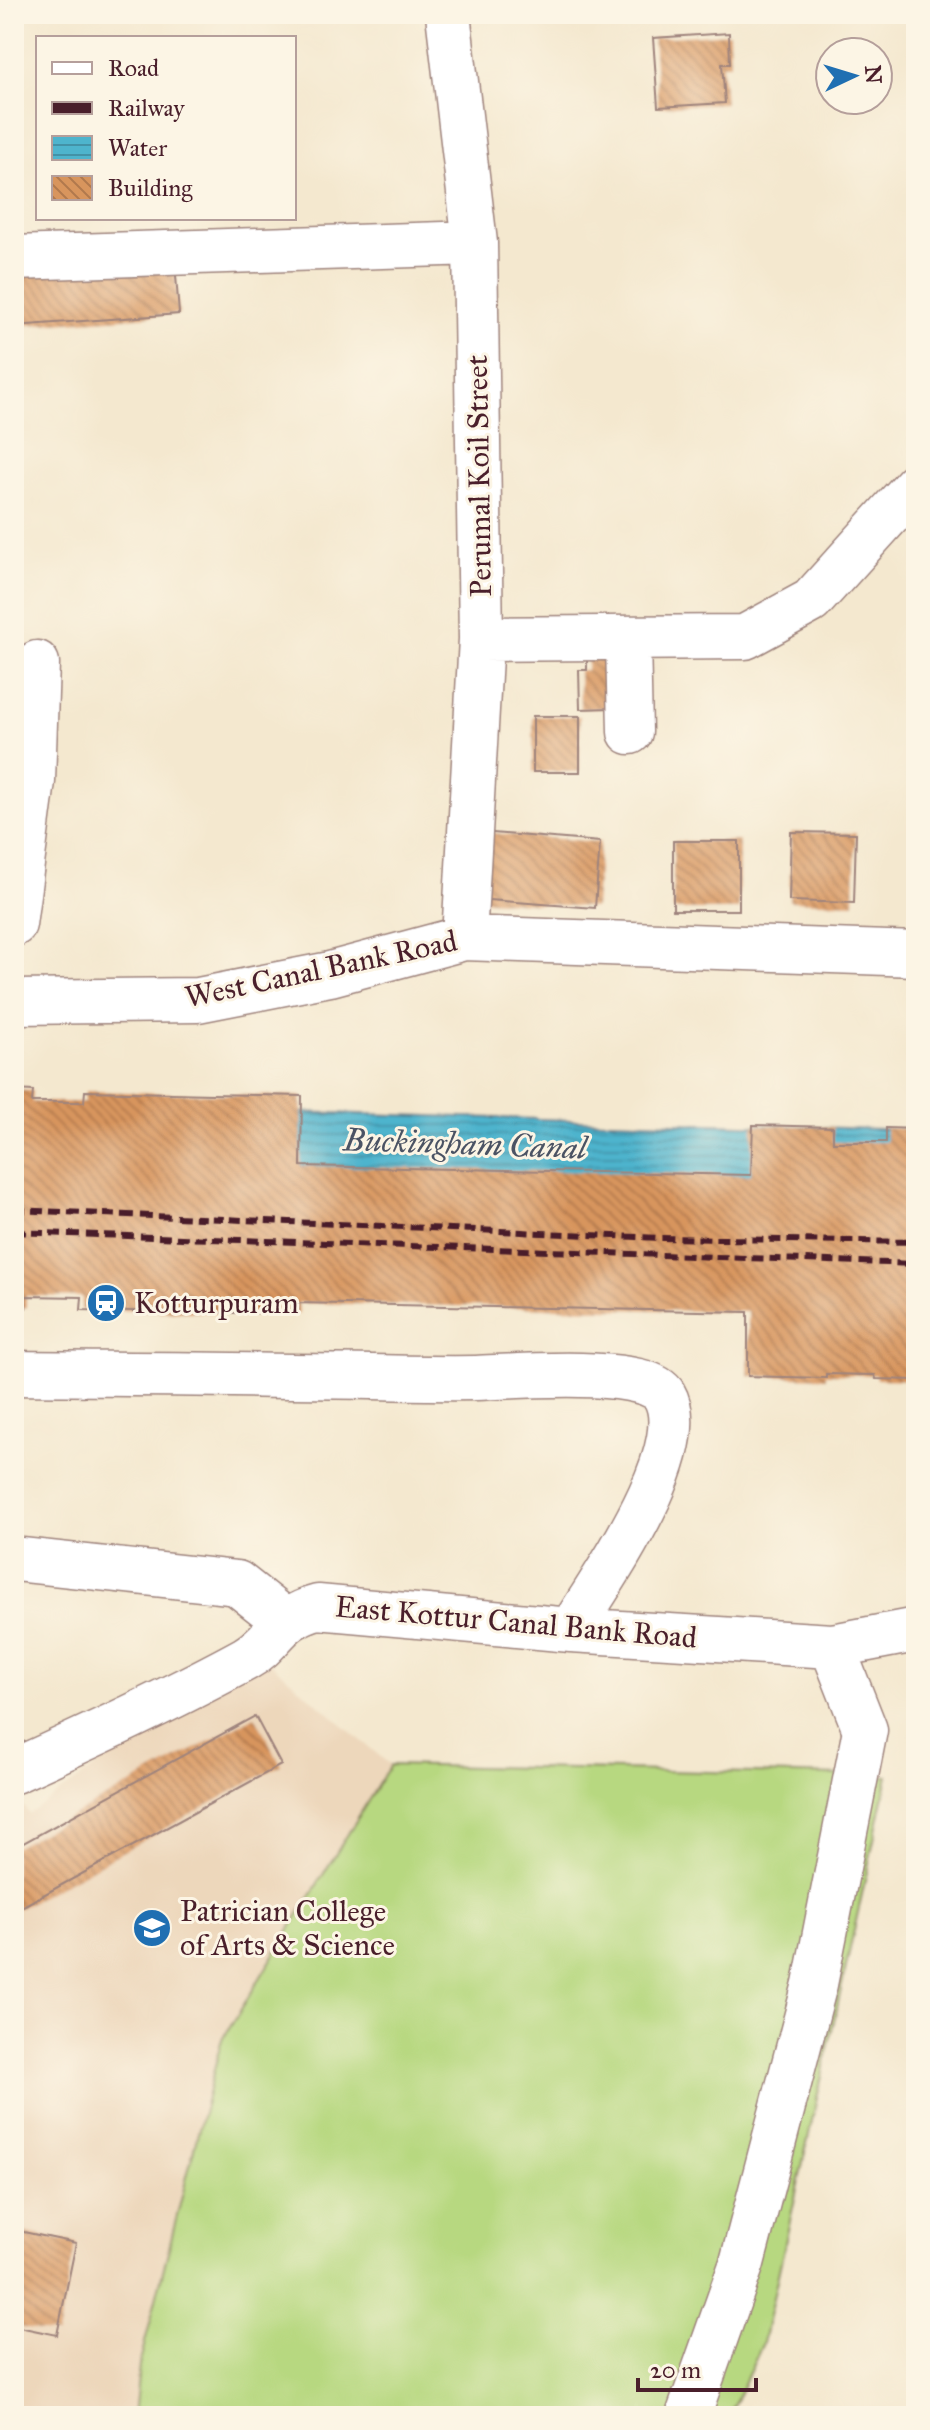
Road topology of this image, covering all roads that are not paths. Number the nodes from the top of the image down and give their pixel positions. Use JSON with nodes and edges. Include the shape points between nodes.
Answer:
{"nodes":[{"id":1,"x":448,"y":14,"type":"edge"},
{"id":2,"x":475,"y":243,"type":"junction"},
{"id":3,"x":14,"y":258,"type":"edge"},
{"id":4,"x":916,"y":485,"type":"edge"},
{"id":5,"x":481,"y":639,"type":"junction"},
{"id":6,"x":628,"y":639,"type":"junction"},
{"id":7,"x":37,"y":663,"type":"dead end"},
{"id":8,"x":630,"y":732,"type":"dead end"},
{"id":9,"x":14,"y":924,"type":"edge"},
{"id":10,"x":464,"y":938,"type":"junction"},
{"id":11,"x":916,"y":954,"type":"edge"},
{"id":12,"x":14,"y":1002,"type":"edge"},
{"id":13,"x":14,"y":1373,"type":"edge"},
{"id":14,"x":15,"y":1566,"type":"edge"},
{"id":15,"x":285,"y":1621,"type":"junction"},
{"id":16,"x":571,"y":1630,"type":"junction"},
{"id":17,"x":916,"y":1630,"type":"edge"},
{"id":18,"x":832,"y":1646,"type":"junction"},
{"id":19,"x":14,"y":1771,"type":"edge"},
{"id":20,"x":688,"y":2416,"type":"edge"}],
"edges":[{"from":1,"to":2,"type":"street","name":"Perumal Koil Street"},
{"from":2,"to":3,"type":"street"},
{"from":2,"to":5,"type":"street","name":"Perumal Koil Street"},
{"from":4,"to":6,"type":"street","via":[[811,601],[745,637]]},
{"from":5,"to":6,"type":"street"},
{"from":5,"to":10,"type":"street","name":"Perumal Koil Street"},
{"from":6,"to":8,"type":"street"},
{"from":7,"to":9,"type":"street","via":[[33,781]]},
{"from":10,"to":11,"type":"street","name":"West Canal Bank Road"},
{"from":10,"to":12,"type":"street","name":"West Canal Bank Road","via":[[330,974],[198,1000]]},
{"from":13,"to":16,"type":"street","via":[[599,1375],[644,1381],[663,1393],[672,1417],[669,1445],[649,1501]]},
{"from":14,"to":15,"type":"street","via":[[237,1583]]},
{"from":15,"to":16,"type":"street","name":"East Kottur Canal Bank Road","via":[[308,1609],[336,1607]]},
{"from":15,"to":19,"type":"street","name":"East Kottur Canal Bank Road","via":[[249,1657]]},
{"from":16,"to":18,"type":"street","name":"East Kottur Canal Bank Road"},
{"from":17,"to":18,"type":"street","name":"East Kottur Canal Bank Road"},
{"from":18,"to":20,"type":"street","via":[[865,1730],[815,1984],[742,2263]]}]}
